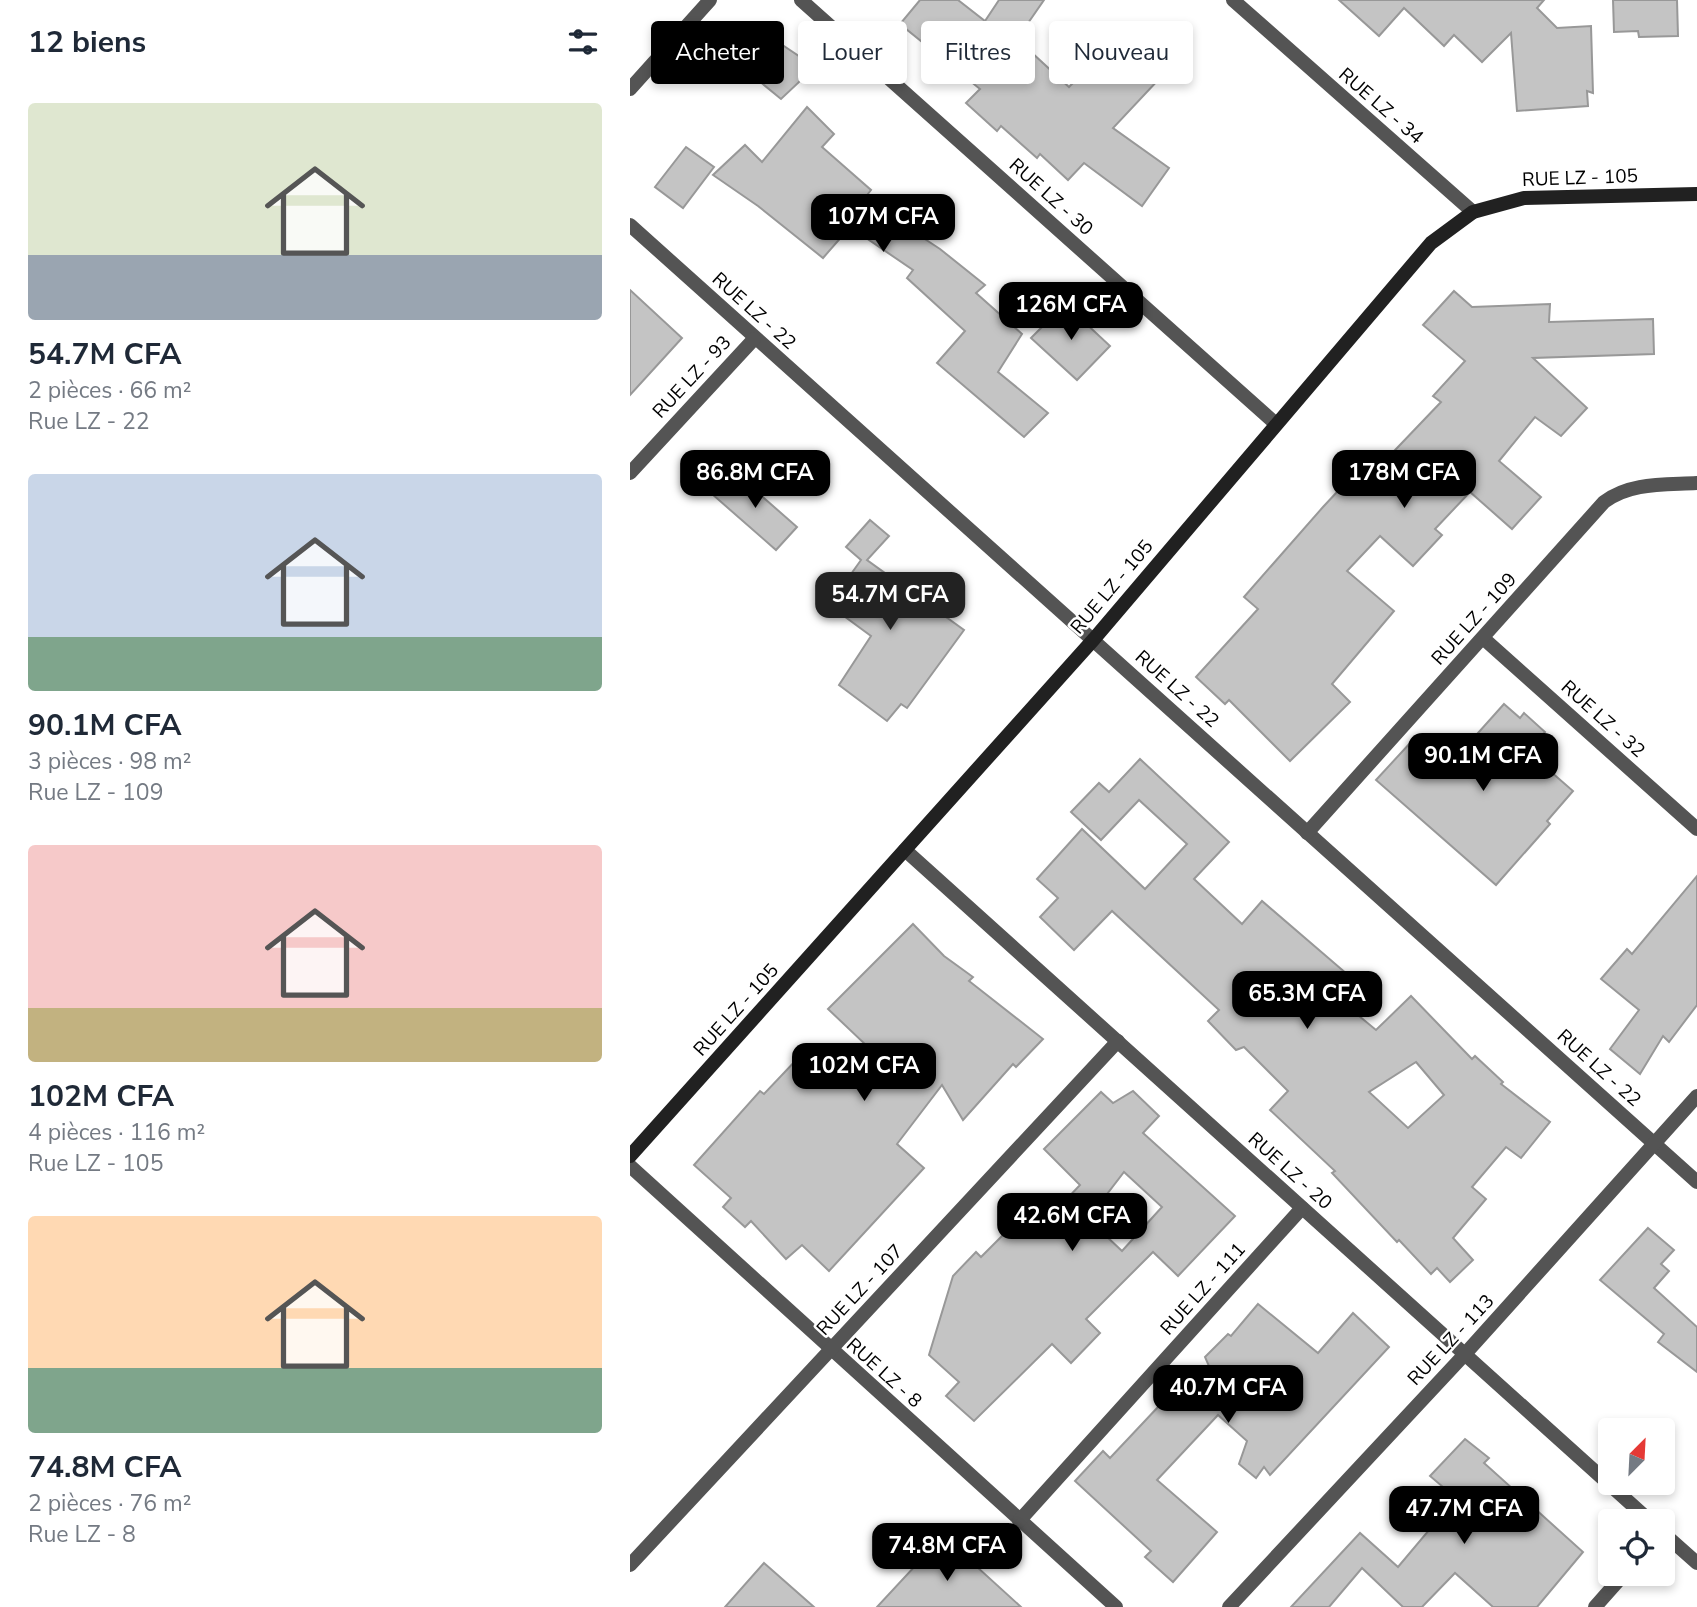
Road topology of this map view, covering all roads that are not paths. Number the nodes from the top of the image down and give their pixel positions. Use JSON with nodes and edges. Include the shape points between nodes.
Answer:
{"nodes":[{"id":1,"x":710,"y":0,"type":"edge"},
{"id":2,"x":801,"y":0,"type":"edge"},
{"id":3,"x":1238,"y":2,"type":"edge"},
{"id":4,"x":630,"y":89,"type":"edge"},
{"id":5,"x":1697,"y":194,"type":"edge"},
{"id":6,"x":1473,"y":212,"type":"junction"},
{"id":7,"x":630,"y":225,"type":"edge"},
{"id":8,"x":754,"y":338,"type":"junction"},
{"id":9,"x":1276,"y":424,"type":"junction"},
{"id":10,"x":630,"y":473,"type":"edge"},
{"id":11,"x":1697,"y":483,"type":"edge"},
{"id":12,"x":1483,"y":638,"type":"junction"},
{"id":13,"x":1094,"y":639,"type":"junction"},
{"id":14,"x":1697,"y":829,"type":"edge"},
{"id":15,"x":1307,"y":833,"type":"junction"},
{"id":16,"x":905,"y":850,"type":"junction"},
{"id":17,"x":1118,"y":1041,"type":"junction"},
{"id":18,"x":1697,"y":1096,"type":"edge"},
{"id":19,"x":1655,"y":1144,"type":"junction"},
{"id":20,"x":630,"y":1156,"type":"edge"},
{"id":21,"x":630,"y":1166,"type":"edge"},
{"id":22,"x":1697,"y":1182,"type":"edge"},
{"id":23,"x":1303,"y":1208,"type":"junction"},
{"id":24,"x":830,"y":1350,"type":"junction"},
{"id":25,"x":1465,"y":1354,"type":"junction"},
{"id":26,"x":1637,"y":1509,"type":"edge"},
{"id":27,"x":1019,"y":1521,"type":"junction"},
{"id":28,"x":1675,"y":1544,"type":"edge"},
{"id":29,"x":1697,"y":1563,"type":"edge"},
{"id":30,"x":630,"y":1565,"type":"edge"},
{"id":31,"x":1614,"y":1586,"type":"edge"},
{"id":32,"x":1116,"y":1607,"type":"edge"},
{"id":33,"x":1229,"y":1607,"type":"edge"},
{"id":34,"x":1595,"y":1607,"type":"edge"}],
"edges":[{"from":1,"to":4,"type":"street"},
{"from":2,"to":9,"type":"street","name":"RUE LZ - 30"},
{"from":3,"to":6,"type":"street","name":"RUE LZ - 34"},
{"from":5,"to":6,"type":"main road","name":"RUE LZ - 105","via":[[1524,198]]},
{"from":6,"to":9,"type":"main road","name":"RUE LZ - 105","via":[[1431,243]]},
{"from":7,"to":8,"type":"street","name":"RUE LZ - 22"},
{"from":8,"to":10,"type":"street","name":"RUE LZ - 93"},
{"from":8,"to":13,"type":"street","name":"RUE LZ - 22"},
{"from":9,"to":13,"type":"main road","name":"RUE LZ - 105"},
{"from":11,"to":12,"type":"street","name":"RUE LZ - 109","via":[[1617,492]]},
{"from":12,"to":14,"type":"street","name":"RUE LZ - 32"},
{"from":12,"to":15,"type":"street","name":"RUE LZ - 109"},
{"from":13,"to":15,"type":"street","name":"RUE LZ - 22"},
{"from":13,"to":16,"type":"main road","name":"RUE LZ - 105"},
{"from":15,"to":19,"type":"street","name":"RUE LZ - 22"},
{"from":16,"to":17,"type":"street","name":"RUE LZ - 20"},
{"from":16,"to":20,"type":"main road","name":"RUE LZ - 105"},
{"from":17,"to":23,"type":"street","name":"RUE LZ - 20"},
{"from":17,"to":24,"type":"street","name":"RUE LZ - 107"},
{"from":18,"to":19,"type":"street","name":"RUE LZ - 113"},
{"from":19,"to":22,"type":"street","name":"RUE LZ - 22"},
{"from":19,"to":25,"type":"street","name":"RUE LZ - 113"},
{"from":21,"to":24,"type":"street","name":"RUE LZ - 8"},
{"from":23,"to":25,"type":"street","name":"RUE LZ - 20"},
{"from":23,"to":27,"type":"street","name":"RUE LZ - 111"},
{"from":24,"to":27,"type":"street","name":"RUE LZ - 8"},
{"from":24,"to":30,"type":"street","name":"RUE LZ - 107"},
{"from":25,"to":26,"type":"street","name":"RUE LZ - 20"},
{"from":25,"to":33,"type":"street","name":"RUE LZ - 113"},
{"from":27,"to":32,"type":"street","name":"RUE LZ - 8"},
{"from":28,"to":29,"type":"street"},
{"from":31,"to":34,"type":"street"}]}
